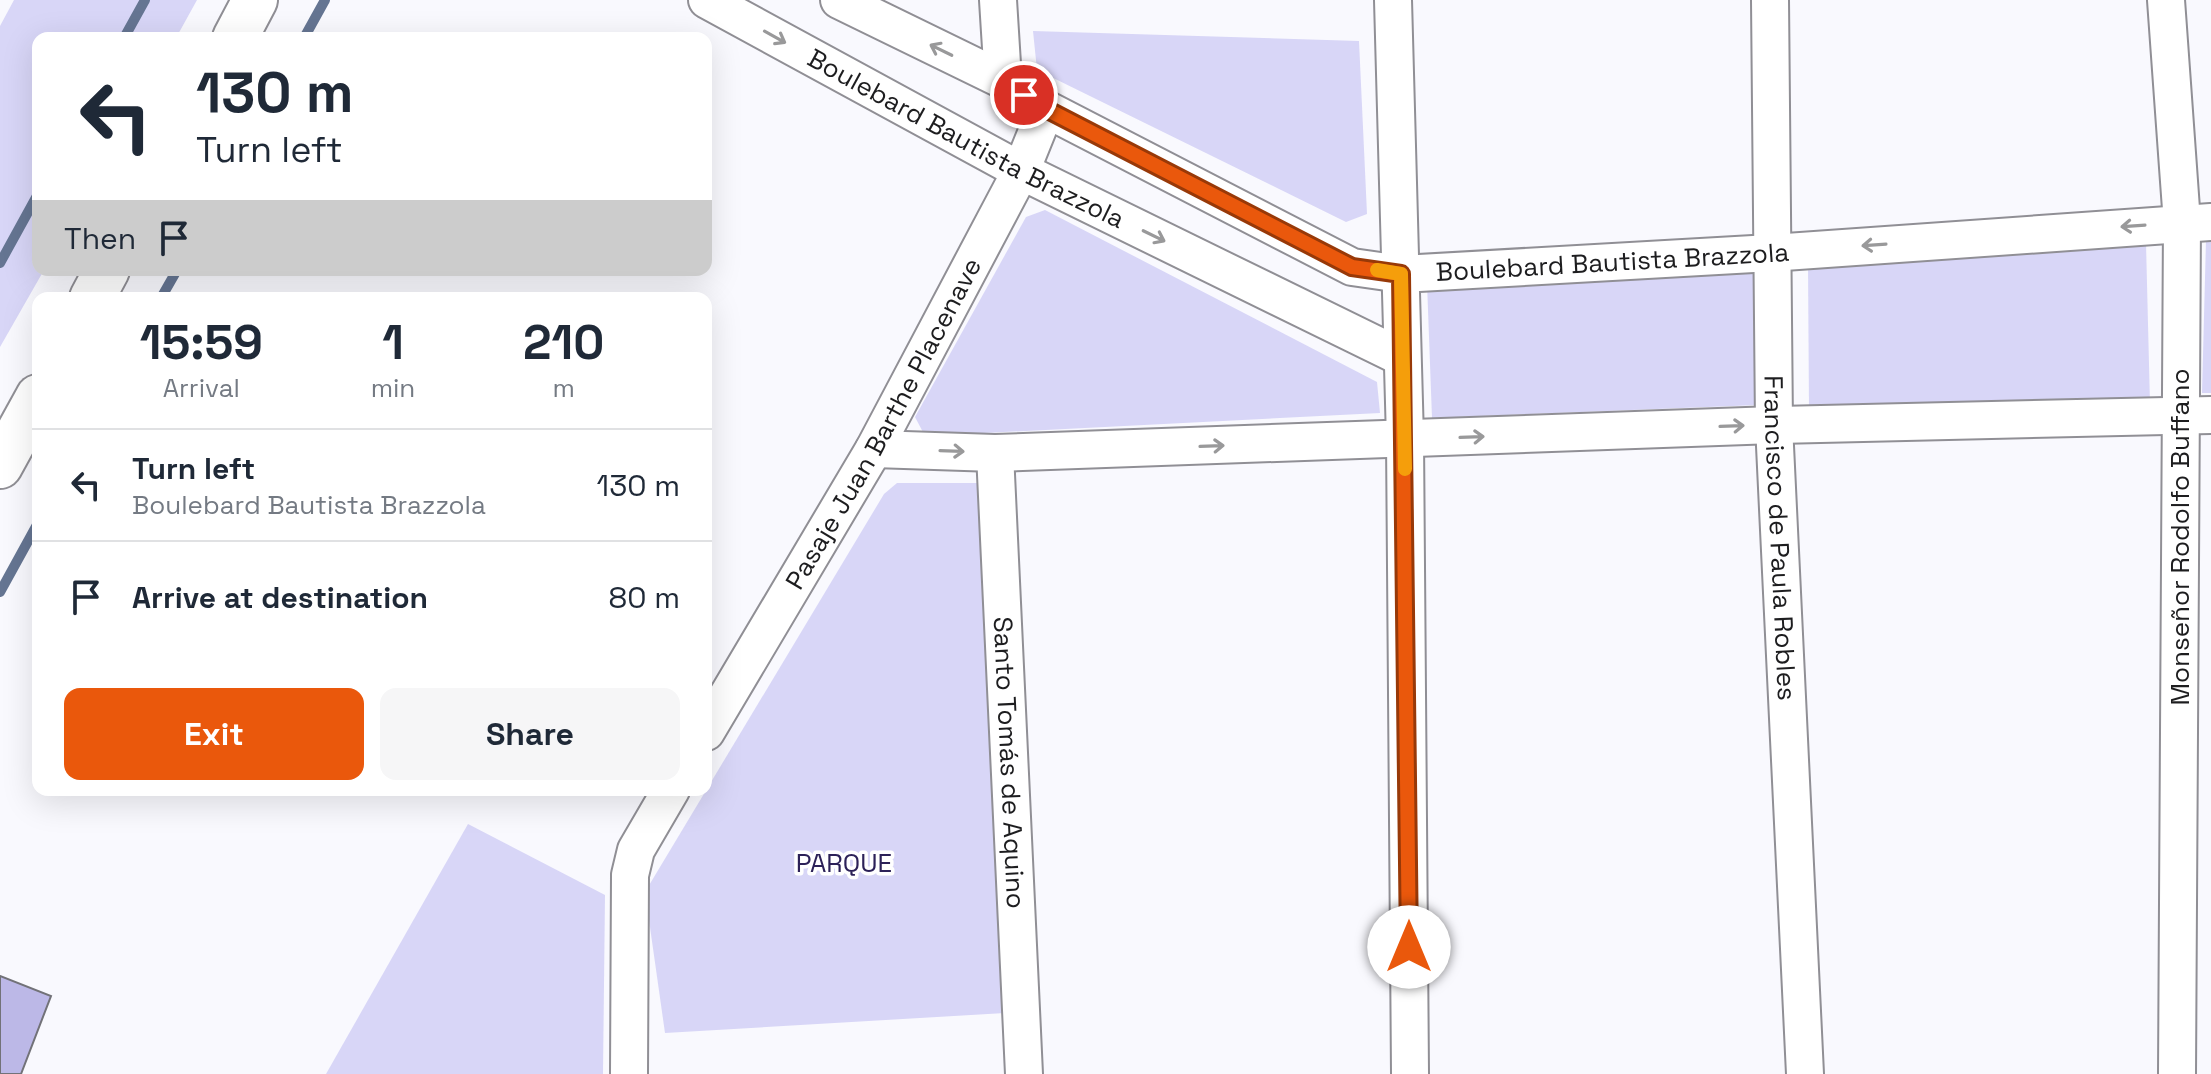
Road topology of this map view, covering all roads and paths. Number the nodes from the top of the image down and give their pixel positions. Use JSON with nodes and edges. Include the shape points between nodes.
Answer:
{"nodes":[{"id":1,"x":255,"y":0,"type":"edge"},
{"id":2,"x":707,"y":0,"type":"edge"},
{"id":3,"x":839,"y":0,"type":"edge"},
{"id":4,"x":998,"y":0,"type":"edge"},
{"id":5,"x":1393,"y":0,"type":"edge"},
{"id":6,"x":1770,"y":0,"type":"edge"},
{"id":7,"x":2166,"y":0,"type":"edge"},
{"id":8,"x":238,"y":32,"type":"edge"},
{"id":9,"x":1003,"y":80,"type":"junction"},
{"id":10,"x":1046,"y":109,"type":"junction"},
{"id":11,"x":1021,"y":171,"type":"junction"},
{"id":12,"x":2196,"y":222,"type":"edge"},
{"id":13,"x":1771,"y":253,"type":"junction"},
{"id":14,"x":1401,"y":274,"type":"junction"},
{"id":15,"x":1401,"y":357,"type":"junction"},
{"id":16,"x":32,"y":408,"type":"edge"},
{"id":17,"x":2196,"y":415,"type":"edge"},
{"id":18,"x":1774,"y":425,"type":"junction"},
{"id":19,"x":1405,"y":439,"type":"junction"},
{"id":20,"x":874,"y":449,"type":"junction"},
{"id":21,"x":995,"y":453,"type":"junction"},
{"id":22,"x":0,"y":466,"type":"edge"},
{"id":23,"x":712,"y":722,"type":"edge"},
{"id":24,"x":668,"y":796,"type":"edge"},
{"id":25,"x":629,"y":1074,"type":"edge"},
{"id":26,"x":1024,"y":1074,"type":"edge"},
{"id":27,"x":1410,"y":1074,"type":"edge"},
{"id":28,"x":1805,"y":1074,"type":"edge"},
{"id":29,"x":2177,"y":1074,"type":"edge"}],
"edges":[{"from":1,"to":8,"type":"main road"},
{"from":2,"to":11,"type":"street","name":"Boulebard Bautista Brazzola","one_way":true},
{"from":9,"to":3,"type":"street","name":"Boulebard Bautista Brazzola","one_way":true},
{"from":4,"to":9,"type":"street"},
{"from":5,"to":14,"type":"street"},
{"from":6,"to":13,"type":"street","name":"Francisco de Paula Robles"},
{"from":7,"to":12,"type":"street","name":"Monseñor Rodolfo Buffano"},
{"from":9,"to":10,"type":"street","name":"Boulebard Bautista Brazzola"},
{"from":10,"to":11,"type":"street","name":"Pasaje Juan Barthe Placenave"},
{"from":10,"to":14,"type":"street","name":"Boulebard Bautista Brazzola","via":[[1352,267]]},
{"from":11,"to":15,"type":"street","name":"Boulebard Bautista Brazzola","one_way":true},
{"from":11,"to":20,"type":"street","name":"Pasaje Juan Barthe Placenave"},
{"from":12,"to":13,"type":"street","name":"Boulebard Bautista Brazzola","one_way":true},
{"from":12,"to":17,"type":"street","name":"Monseñor Rodolfo Buffano"},
{"from":13,"to":14,"type":"street","name":"Boulebard Bautista Brazzola"},
{"from":13,"to":18,"type":"street","name":"Francisco de Paula Robles"},
{"from":14,"to":15,"type":"street"},
{"from":15,"to":19,"type":"street"},
{"from":16,"to":22,"type":"main road"},
{"from":17,"to":18,"type":"street"},
{"from":17,"to":29,"type":"street","name":"Monseñor Rodolfo Buffano"},
{"from":19,"to":18,"type":"street","one_way":true},
{"from":18,"to":28,"type":"street","name":"Francisco de Paula Robles"},
{"from":21,"to":19,"type":"street","one_way":true},
{"from":19,"to":27,"type":"street"},
{"from":20,"to":21,"type":"street","one_way":true},
{"from":20,"to":23,"type":"street","name":"Pasaje Juan Barthe Placenave"},
{"from":21,"to":26,"type":"street","name":"Santo Tomás de Aquino"},
{"from":24,"to":25,"type":"street","via":[[636,850],[630,875]]}]}
